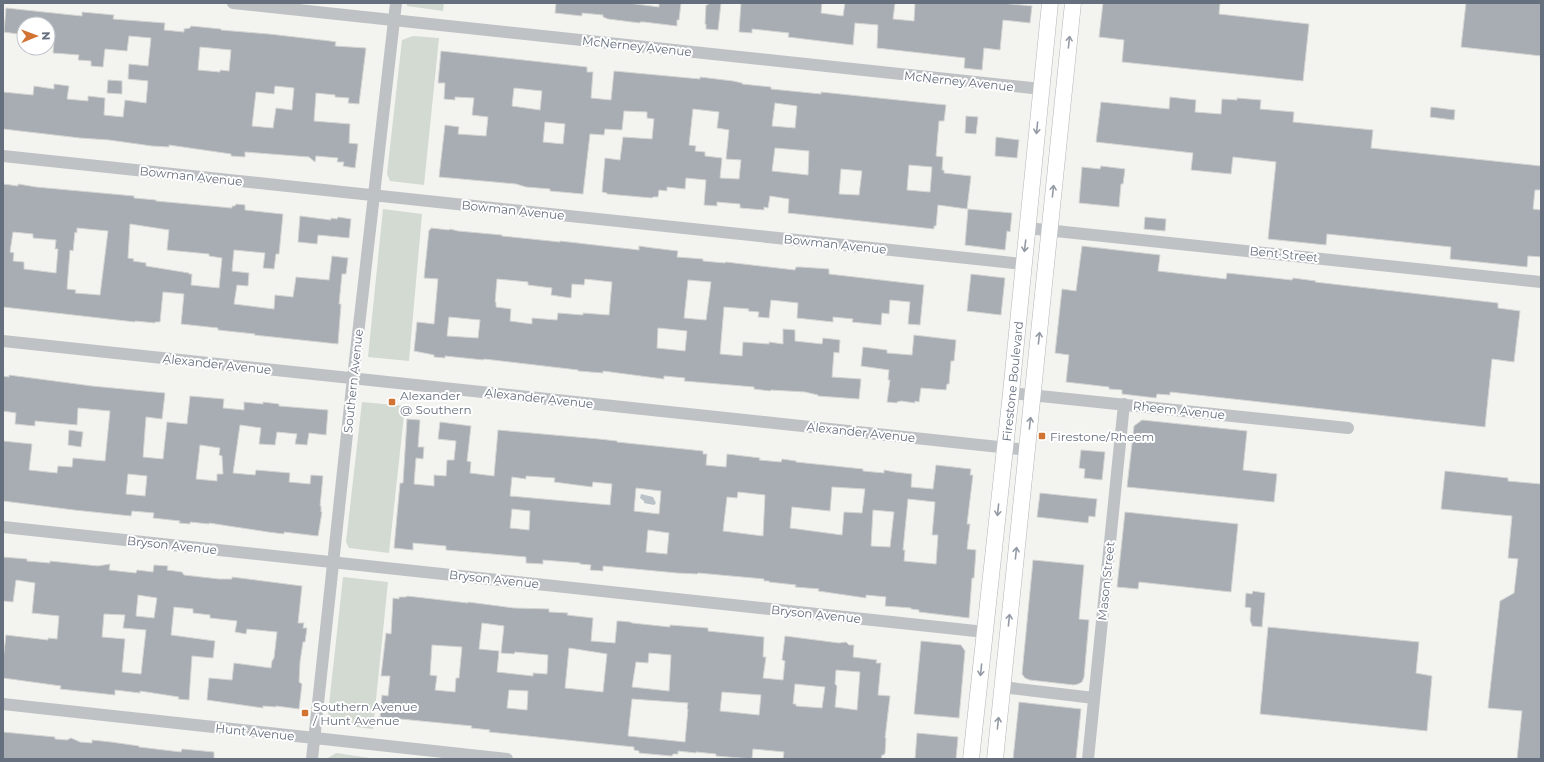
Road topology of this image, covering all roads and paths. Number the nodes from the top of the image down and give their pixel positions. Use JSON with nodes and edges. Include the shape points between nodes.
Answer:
{"nodes":[{"id":1,"x":233,"y":3,"type":"edge"},
{"id":2,"x":396,"y":3,"type":"edge"},
{"id":3,"x":1050,"y":3,"type":"edge"},
{"id":4,"x":1072,"y":3,"type":"edge"},
{"id":5,"x":394,"y":20,"type":"junction"},
{"id":6,"x":1041,"y":89,"type":"junction"},
{"id":7,"x":3,"y":156,"type":"edge"},
{"id":8,"x":373,"y":195,"type":"junction"},
{"id":9,"x":1027,"y":228,"type":"junction"},
{"id":10,"x":1049,"y":230,"type":"junction"},
{"id":11,"x":1023,"y":264,"type":"junction"},
{"id":12,"x":1541,"y":282,"type":"edge"},
{"id":13,"x":3,"y":341,"type":"edge"},
{"id":14,"x":353,"y":378,"type":"junction"},
{"id":15,"x":1011,"y":393,"type":"junction"},
{"id":16,"x":1033,"y":395,"type":"junction"},
{"id":17,"x":1124,"y":404,"type":"junction"},
{"id":18,"x":1348,"y":428,"type":"dead end"},
{"id":19,"x":1004,"y":448,"type":"junction"},
{"id":20,"x":1027,"y":450,"type":"junction"},
{"id":21,"x":3,"y":527,"type":"edge"},
{"id":22,"x":334,"y":562,"type":"junction"},
{"id":23,"x":985,"y":632,"type":"junction"},
{"id":24,"x":1002,"y":687,"type":"junction"},
{"id":25,"x":1094,"y":698,"type":"junction"},
{"id":26,"x":3,"y":704,"type":"edge"},
{"id":27,"x":315,"y":738,"type":"junction"},
{"id":28,"x":312,"y":759,"type":"edge"},
{"id":29,"x":507,"y":759,"type":"edge"},
{"id":30,"x":971,"y":759,"type":"edge"},
{"id":31,"x":995,"y":759,"type":"edge"},
{"id":32,"x":1088,"y":759,"type":"edge"}],
"edges":[{"from":1,"to":5,"type":"street","name":"McNerney Avenue"},
{"from":2,"to":5,"type":"street","name":"Southern Avenue"},
{"from":3,"to":6,"type":"main road","name":"Firestone Boulevard"},
{"from":10,"to":4,"type":"main road","name":"Firestone Boulevard","one_way":true},
{"from":5,"to":6,"type":"street","name":"McNerney Avenue"},
{"from":5,"to":8,"type":"street","name":"Southern Avenue"},
{"from":6,"to":9,"type":"main road","name":"Firestone Boulevard","one_way":true},
{"from":7,"to":8,"type":"street","name":"Bowman Avenue"},
{"from":8,"to":11,"type":"street","name":"Bowman Avenue"},
{"from":8,"to":14,"type":"street","name":"Southern Avenue"},
{"from":9,"to":10,"type":"street","name":"Bent Street"},
{"from":9,"to":11,"type":"main road","name":"Firestone Boulevard","one_way":true},
{"from":10,"to":12,"type":"street","name":"Bent Street"},
{"from":16,"to":10,"type":"main road","name":"Firestone Boulevard","one_way":true},
{"from":11,"to":15,"type":"main road","name":"Firestone Boulevard"},
{"from":13,"to":14,"type":"street","name":"Alexander Avenue"},
{"from":14,"to":19,"type":"street","name":"Alexander Avenue"},
{"from":14,"to":22,"type":"street","name":"Southern Avenue"},
{"from":15,"to":16,"type":"street","name":"Rheem Avenue"},
{"from":15,"to":19,"type":"main road","name":"Firestone Boulevard"},
{"from":16,"to":17,"type":"street","name":"Rheem Avenue"},
{"from":20,"to":16,"type":"main road","name":"Firestone Boulevard","one_way":true},
{"from":17,"to":18,"type":"street","name":"Rheem Avenue"},
{"from":17,"to":25,"type":"street","name":"Mason Street"},
{"from":19,"to":20,"type":"street","name":"Alexander Avenue"},
{"from":19,"to":23,"type":"main road","name":"Firestone Boulevard","one_way":true},
{"from":24,"to":20,"type":"main road","name":"Firestone Boulevard","one_way":true},
{"from":21,"to":22,"type":"street","name":"Bryson Avenue"},
{"from":22,"to":23,"type":"street","name":"Bryson Avenue"},
{"from":22,"to":27,"type":"street","name":"Southern Avenue"},
{"from":23,"to":30,"type":"main road","name":"Firestone Boulevard","one_way":true},
{"from":24,"to":25,"type":"street"},
{"from":31,"to":24,"type":"main road","name":"Firestone Boulevard","one_way":true},
{"from":25,"to":32,"type":"street","name":"Mason Street"},
{"from":26,"to":27,"type":"street","name":"Hunt Avenue"},
{"from":27,"to":28,"type":"street","name":"Southern Avenue"},
{"from":27,"to":29,"type":"street","name":"Hunt Avenue"}]}
